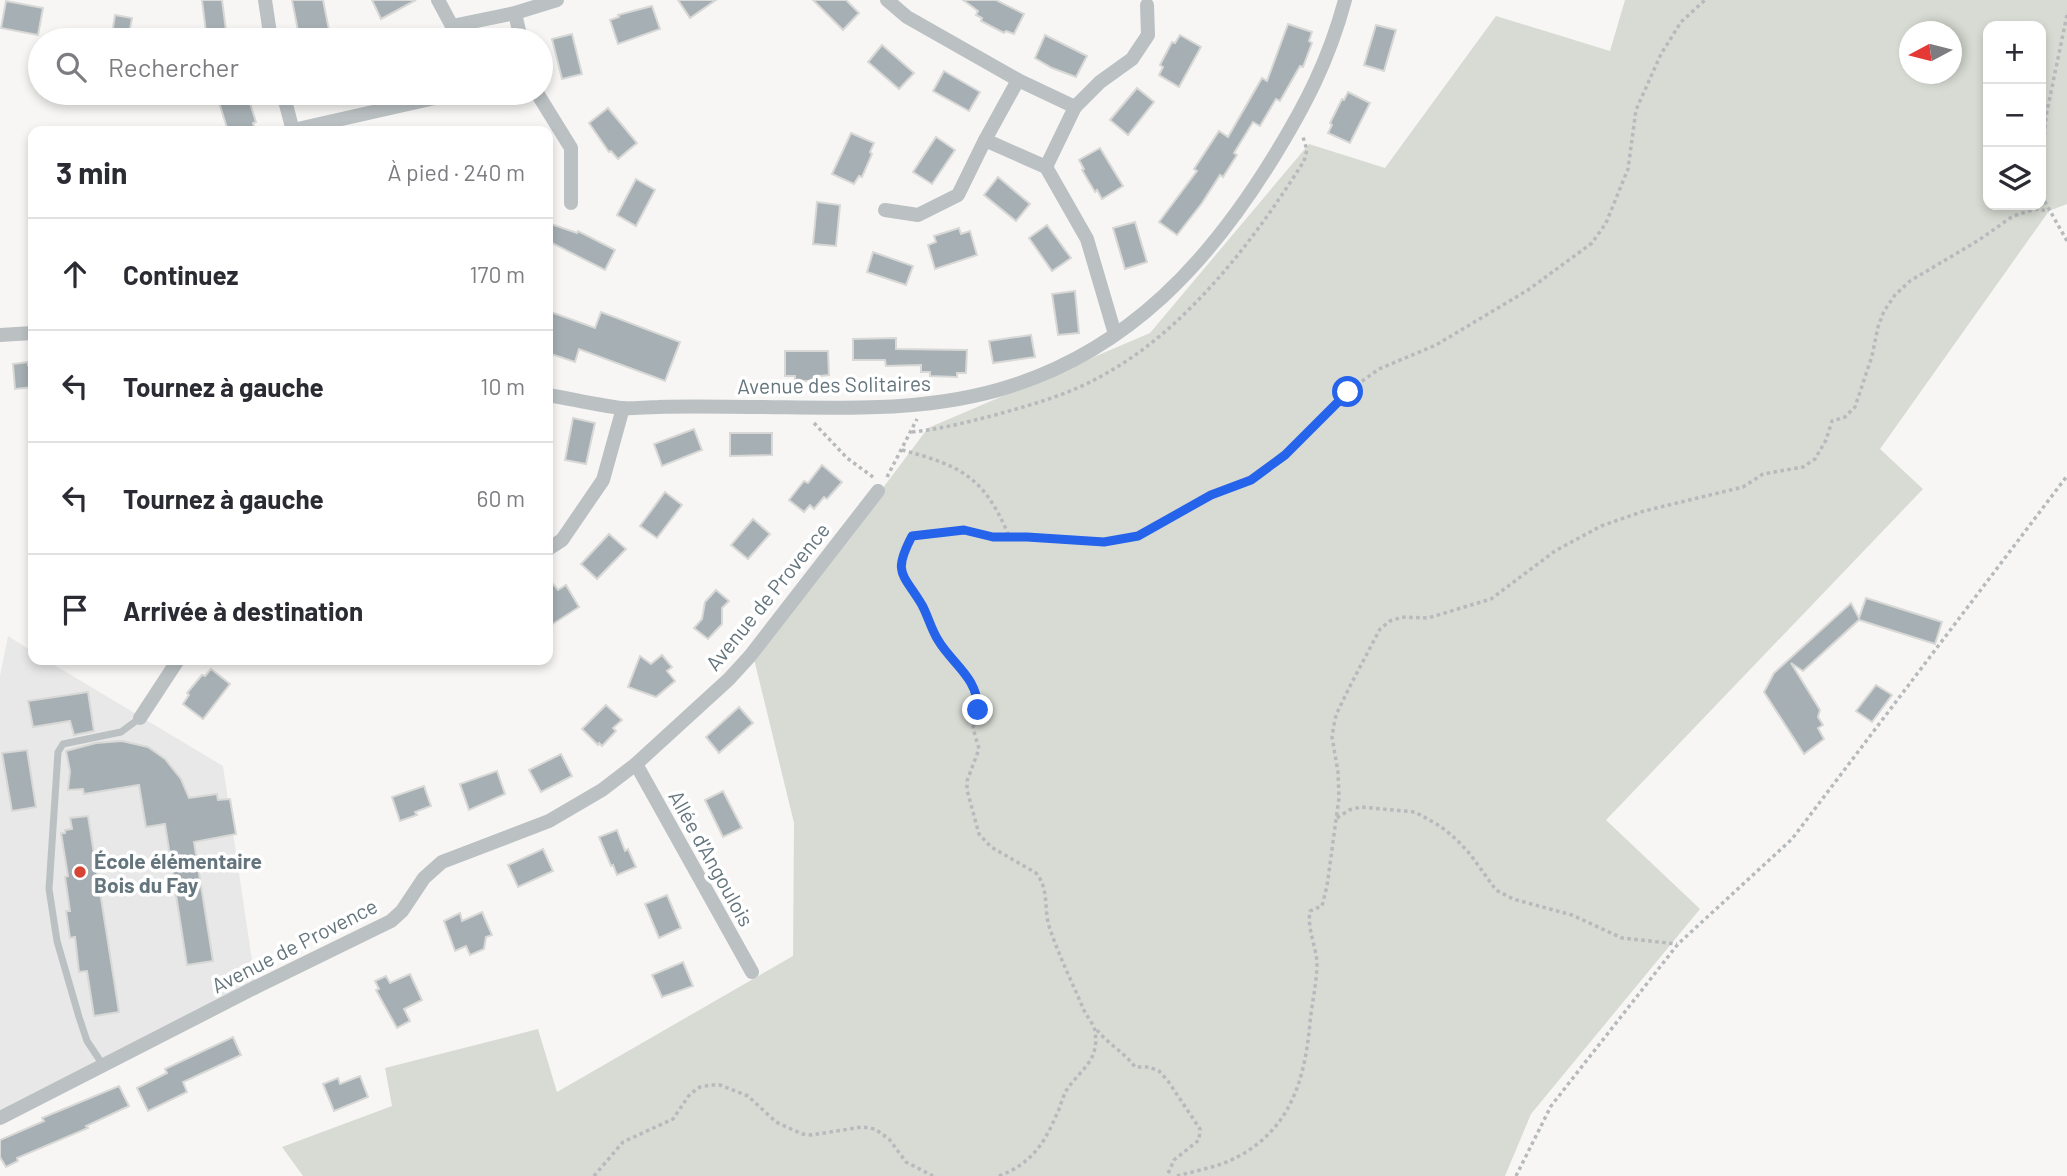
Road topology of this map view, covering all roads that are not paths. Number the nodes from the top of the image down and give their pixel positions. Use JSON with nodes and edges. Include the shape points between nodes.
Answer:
{"nodes":[{"id":1,"x":265,"y":0,"type":"edge"},
{"id":2,"x":438,"y":0,"type":"edge"},
{"id":3,"x":557,"y":0,"type":"edge"},
{"id":4,"x":887,"y":0,"type":"edge"},
{"id":5,"x":1345,"y":0,"type":"edge"},
{"id":6,"x":1147,"y":5,"type":"dead end"},
{"id":7,"x":515,"y":13,"type":"junction"},
{"id":8,"x":269,"y":28,"type":"edge"},
{"id":9,"x":452,"y":28,"type":"edge"},
{"id":10,"x":469,"y":28,"type":"edge"},
{"id":11,"x":518,"y":28,"type":"edge"},
{"id":12,"x":1018,"y":80,"type":"junction"},
{"id":13,"x":287,"y":105,"type":"edge"},
{"id":14,"x":405,"y":105,"type":"edge"},
{"id":15,"x":544,"y":105,"type":"edge"},
{"id":16,"x":1075,"y":107,"type":"junction"},
{"id":17,"x":292,"y":126,"type":"edge"},
{"id":18,"x":315,"y":126,"type":"edge"},
{"id":19,"x":985,"y":139,"type":"junction"},
{"id":20,"x":1046,"y":167,"type":"junction"},
{"id":21,"x":571,"y":203,"type":"dead end"},
{"id":22,"x":885,"y":210,"type":"dead end"},
{"id":23,"x":28,"y":333,"type":"edge"},
{"id":24,"x":1115,"y":334,"type":"junction"},
{"id":25,"x":0,"y":335,"type":"edge"},
{"id":26,"x":553,"y":396,"type":"edge"},
{"id":27,"x":623,"y":408,"type":"junction"},
{"id":28,"x":878,"y":484,"type":"road end"},
{"id":29,"x":553,"y":546,"type":"edge"},
{"id":30,"x":175,"y":665,"type":"edge"},
{"id":31,"x":140,"y":718,"type":"joint"},
{"id":32,"x":636,"y":764,"type":"junction"},
{"id":33,"x":752,"y":972,"type":"dead end"},
{"id":34,"x":104,"y":1066,"type":"junction"},
{"id":35,"x":0,"y":1118,"type":"edge"}],
"edges":[{"from":1,"to":8,"type":"street"},
{"from":2,"to":9,"type":"street"},
{"from":3,"to":7,"type":"street"},
{"from":4,"to":12,"type":"street","via":[[907,17]]},
{"from":5,"to":24,"type":"street","name":"Avenue des Solitaires","via":[[1307,102],[1258,183],[1197,264],[1157,304]]},
{"from":6,"to":16,"type":"street","via":[[1148,35],[1132,59]]},
{"from":7,"to":10,"type":"street"},
{"from":7,"to":11,"type":"street"},
{"from":12,"to":16,"type":"street"},
{"from":12,"to":19,"type":"street"},
{"from":13,"to":17,"type":"street"},
{"from":14,"to":18,"type":"street"},
{"from":15,"to":21,"type":"street","via":[[571,148]]},
{"from":16,"to":20,"type":"street"},
{"from":19,"to":20,"type":"street"},
{"from":19,"to":22,"type":"street","via":[[958,195],[918,215]]},
{"from":20,"to":24,"type":"street","via":[[1087,239]]},
{"from":23,"to":25,"type":"street"},
{"from":24,"to":27,"type":"street","name":"Avenue des Solitaires","via":[[1032,378],[967,398],[886,408]]},
{"from":26,"to":27,"type":"street","name":"Avenue des Solitaires"},
{"from":27,"to":29,"type":"street","via":[[603,480],[562,540]]},
{"from":28,"to":32,"type":"street","name":"Avenue de Provence","via":[[750,656]]},
{"from":30,"to":31,"type":"street"},
{"from":31,"to":34,"type":"lane","via":[[121,732],[63,744],[58,752],[49,889],[57,941],[79,1017],[87,1041]]},
{"from":32,"to":33,"type":"street","name":"Allée d'Angoulois"},
{"from":32,"to":34,"type":"street","name":"Avenue de Provence","via":[[549,821],[442,862],[424,878],[402,911],[377,930]]},
{"from":34,"to":35,"type":"street","name":"Avenue de Provence"}]}
